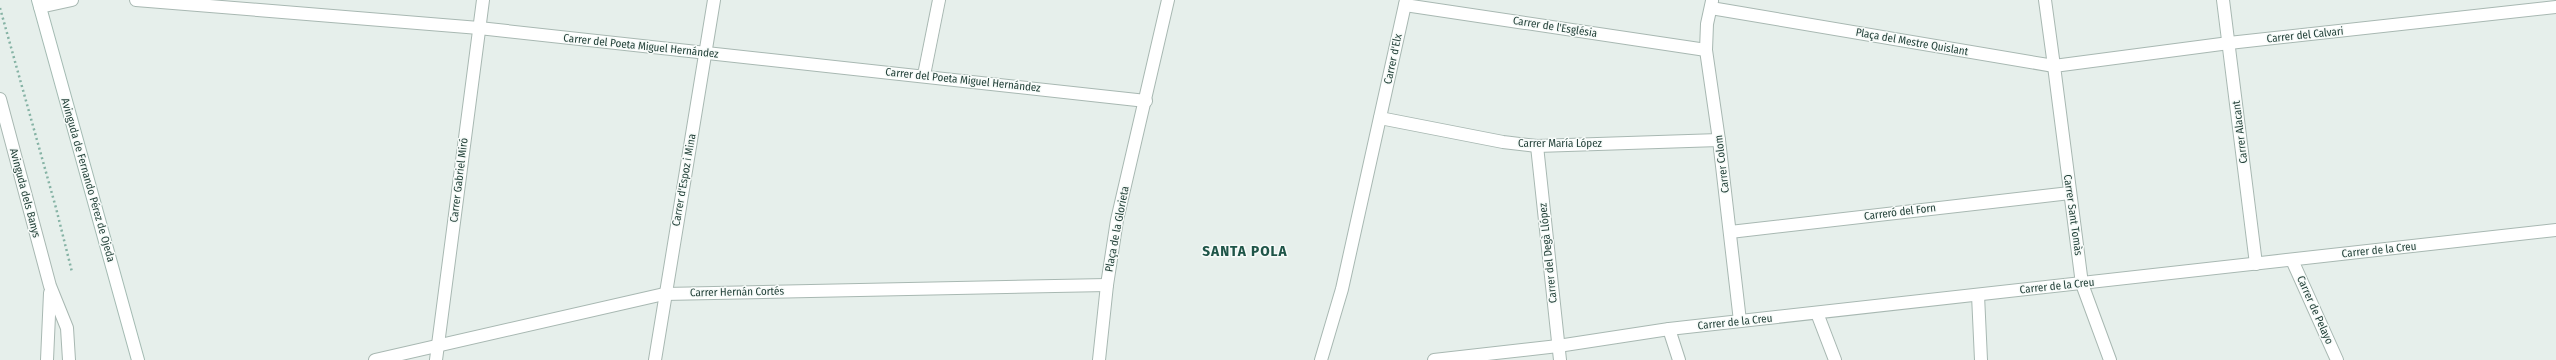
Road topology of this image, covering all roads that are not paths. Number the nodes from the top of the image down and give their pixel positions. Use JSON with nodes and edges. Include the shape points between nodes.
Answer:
{"nodes":[{"id":1,"x":72,"y":0,"type":"edge"},
{"id":2,"x":136,"y":0,"type":"edge"},
{"id":3,"x":483,"y":0,"type":"edge"},
{"id":4,"x":714,"y":0,"type":"edge"},
{"id":5,"x":939,"y":0,"type":"edge"},
{"id":6,"x":1168,"y":0,"type":"edge"},
{"id":7,"x":2044,"y":0,"type":"edge"},
{"id":8,"x":2223,"y":0,"type":"edge"},
{"id":9,"x":1406,"y":2,"type":"edge"},
{"id":10,"x":39,"y":4,"type":"edge"},
{"id":11,"x":1712,"y":4,"type":"edge"},
{"id":12,"x":248,"y":5,"type":"edge"},
{"id":13,"x":2556,"y":7,"type":"edge"},
{"id":14,"x":479,"y":28,"type":"junction"},
{"id":15,"x":2229,"y":43,"type":"junction"},
{"id":16,"x":1706,"y":50,"type":"junction"},
{"id":17,"x":706,"y":53,"type":"junction"},
{"id":18,"x":2054,"y":66,"type":"junction"},
{"id":19,"x":924,"y":75,"type":"junction"},
{"id":20,"x":0,"y":99,"type":"edge"},
{"id":21,"x":1146,"y":101,"type":"junction"},
{"id":22,"x":1380,"y":118,"type":"junction"},
{"id":23,"x":1719,"y":140,"type":"junction"},
{"id":24,"x":1537,"y":146,"type":"junction"},
{"id":25,"x":2070,"y":193,"type":"junction"},
{"id":26,"x":2556,"y":230,"type":"edge"},
{"id":27,"x":1730,"y":232,"type":"junction"},
{"id":28,"x":2292,"y":260,"type":"junction"},
{"id":29,"x":2256,"y":264,"type":"junction"},
{"id":30,"x":2082,"y":284,"type":"junction"},
{"id":31,"x":1107,"y":285,"type":"junction"},
{"id":32,"x":50,"y":286,"type":"junction"},
{"id":33,"x":664,"y":294,"type":"junction"},
{"id":34,"x":1978,"y":295,"type":"junction"},
{"id":35,"x":1817,"y":313,"type":"junction"},
{"id":36,"x":1740,"y":321,"type":"junction"},
{"id":37,"x":1669,"y":329,"type":"junction"},
{"id":38,"x":438,"y":344,"type":"junction"},
{"id":39,"x":1558,"y":346,"type":"junction"},
{"id":40,"x":47,"y":360,"type":"edge"},
{"id":41,"x":69,"y":360,"type":"edge"},
{"id":42,"x":138,"y":360,"type":"edge"},
{"id":43,"x":375,"y":360,"type":"edge"},
{"id":44,"x":436,"y":360,"type":"edge"},
{"id":45,"x":655,"y":360,"type":"edge"},
{"id":46,"x":1099,"y":360,"type":"edge"},
{"id":47,"x":1321,"y":360,"type":"edge"},
{"id":48,"x":1434,"y":360,"type":"edge"},
{"id":49,"x":1560,"y":360,"type":"edge"},
{"id":50,"x":1679,"y":360,"type":"edge"},
{"id":51,"x":1835,"y":360,"type":"edge"},
{"id":52,"x":1981,"y":360,"type":"edge"},
{"id":53,"x":2110,"y":360,"type":"edge"},
{"id":54,"x":2337,"y":360,"type":"edge"}],
"edges":[{"from":1,"to":10,"type":"street"},
{"from":2,"to":12,"type":"street","name":"Carrer del Poeta Miguel Hernández"},
{"from":3,"to":14,"type":"street","name":"Carrer Gabriel Miró"},
{"from":4,"to":17,"type":"street","name":"Carrer d'Espoz i Mina"},
{"from":5,"to":19,"type":"street"},
{"from":6,"to":21,"type":"street","name":"Plaça de la Glorieta"},
{"from":7,"to":18,"type":"street"},
{"from":8,"to":15,"type":"street","name":"Carrer Alacant"},
{"from":9,"to":16,"type":"street","name":"Carrer de l'Església"},
{"from":9,"to":22,"type":"street","name":"Carrer d'Elx"},
{"from":10,"to":42,"type":"street","name":"Avinguda de Fernando Pérez de Ojeda"},
{"from":11,"to":16,"type":"street","name":"Carrer Colom","via":[[1707,24]]},
{"from":11,"to":18,"type":"street","name":"Plaça del Mestre Quislant"},
{"from":12,"to":14,"type":"street","name":"Carrer del Poeta Miguel Hernández"},
{"from":13,"to":15,"type":"street","name":"Carrer del Calvari"},
{"from":14,"to":17,"type":"street","name":"Carrer del Poeta Miguel Hernández"},
{"from":14,"to":38,"type":"street","name":"Carrer Gabriel Miró"},
{"from":15,"to":18,"type":"street","name":"Carrer del Calvari"},
{"from":15,"to":29,"type":"street","name":"Carrer Alacant"},
{"from":16,"to":23,"type":"street","name":"Carrer Colom"},
{"from":17,"to":19,"type":"street","name":"Carrer del Poeta Miguel Hernández"},
{"from":17,"to":33,"type":"street","name":"Carrer d'Espoz i Mina"},
{"from":18,"to":25,"type":"street","name":"Carrer Sant Tomàs"},
{"from":19,"to":21,"type":"street","name":"Carrer del Poeta Miguel Hernández"},
{"from":20,"to":32,"type":"street","name":"Avinguda dels Banys"},
{"from":21,"to":31,"type":"street","name":"Plaça de la Glorieta","via":[[1117,220]]},
{"from":22,"to":24,"type":"street","name":"Carrer María López","via":[[1503,142]]},
{"from":22,"to":47,"type":"street","via":[[1342,289]]},
{"from":23,"to":24,"type":"street","name":"Carrer María López"},
{"from":23,"to":27,"type":"street","name":"Carrer Colom"},
{"from":24,"to":39,"type":"street","name":"Carrer del Degà Llópez"},
{"from":25,"to":27,"type":"street","name":"Carreró del Forn"},
{"from":25,"to":30,"type":"street","name":"Carrer Sant Tomàs"},
{"from":26,"to":28,"type":"street","name":"Carrer de la Creu"},
{"from":27,"to":36,"type":"street","name":"Carrer Colom"},
{"from":28,"to":29,"type":"street","name":"Carrer de la Creu"},
{"from":28,"to":54,"type":"street","name":"Carrer de Pelayo"},
{"from":29,"to":30,"type":"street","name":"Carrer de la Creu"},
{"from":30,"to":34,"type":"street","name":"Carrer de la Creu"},
{"from":30,"to":53,"type":"street","name":"Carrer Sant Tomàs"},
{"from":31,"to":33,"type":"street","name":"Carrer Hernán Cortés"},
{"from":31,"to":46,"type":"street","name":"Plaça de la Glorieta"},
{"from":32,"to":40,"type":"street","name":"Avinguda dels Banys"},
{"from":32,"to":41,"type":"street","name":"Avinguda dels Banys","via":[[67,328]]},
{"from":33,"to":38,"type":"street","name":"Carrer Hernán Cortés"},
{"from":33,"to":45,"type":"street","name":"Carrer d'Espoz i Mina"},
{"from":34,"to":35,"type":"street","name":"Carrer de la Creu"},
{"from":34,"to":52,"type":"street"},
{"from":35,"to":36,"type":"street","name":"Carrer de la Creu"},
{"from":35,"to":51,"type":"street"},
{"from":36,"to":37,"type":"street","name":"Carrer de la Creu"},
{"from":37,"to":39,"type":"street","name":"Carrer de la Creu"},
{"from":37,"to":50,"type":"street"},
{"from":38,"to":43,"type":"street","name":"Carrer Hernán Cortés"},
{"from":38,"to":44,"type":"street","name":"Carrer Gabriel Miró"},
{"from":39,"to":48,"type":"street"},
{"from":39,"to":49,"type":"street","name":"Carrer del Degà Llópez"}]}
